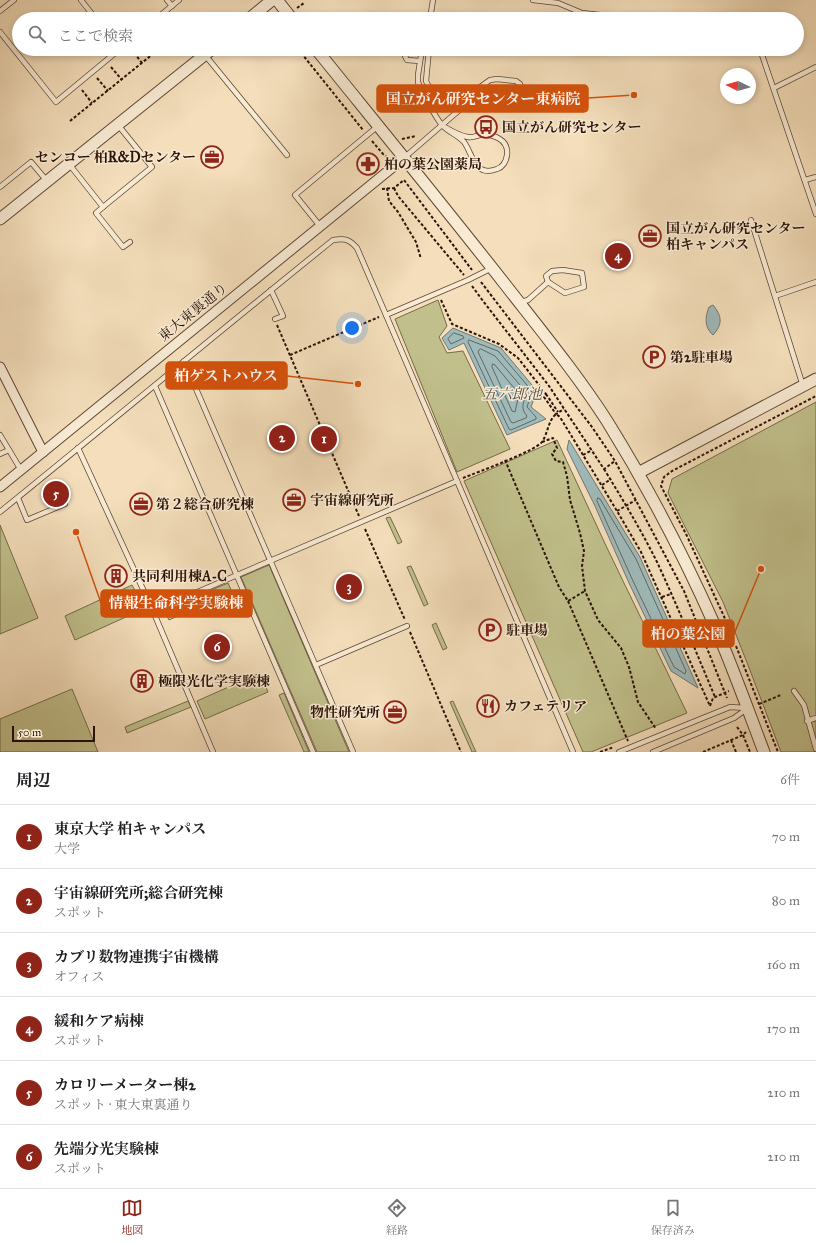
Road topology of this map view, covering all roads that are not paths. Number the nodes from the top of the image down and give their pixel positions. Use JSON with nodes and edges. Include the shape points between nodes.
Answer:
{"nodes":[{"id":1,"x":14,"y":0,"type":"edge"},
{"id":2,"x":81,"y":0,"type":"edge"},
{"id":3,"x":167,"y":0,"type":"edge"},
{"id":4,"x":179,"y":0,"type":"edge"},
{"id":5,"x":272,"y":0,"type":"edge"},
{"id":6,"x":277,"y":0,"type":"edge"},
{"id":7,"x":433,"y":0,"type":"edge"},
{"id":8,"x":533,"y":0,"type":"edge"},
{"id":9,"x":537,"y":0,"type":"edge"},
{"id":10,"x":172,"y":6,"type":"junction"},
{"id":11,"x":0,"y":11,"type":"edge"},
{"id":12,"x":90,"y":12,"type":"edge"},
{"id":13,"x":165,"y":12,"type":"edge"},
{"id":14,"x":257,"y":12,"type":"edge"},
{"id":15,"x":291,"y":12,"type":"edge"},
{"id":16,"x":431,"y":12,"type":"edge"},
{"id":17,"x":580,"y":12,"type":"edge"},
{"id":18,"x":0,"y":32,"type":"edge"},
{"id":19,"x":12,"y":47,"type":"edge"},
{"id":20,"x":19,"y":56,"type":"edge"},
{"id":21,"x":111,"y":56,"type":"edge"},
{"id":22,"x":204,"y":56,"type":"edge"},
{"id":23,"x":212,"y":56,"type":"edge"},
{"id":24,"x":322,"y":56,"type":"edge"},
{"id":25,"x":405,"y":56,"type":"dead end"},
{"id":26,"x":421,"y":56,"type":"edge"},
{"id":27,"x":428,"y":56,"type":"edge"},
{"id":28,"x":763,"y":56,"type":"edge"},
{"id":29,"x":420,"y":61,"type":"junction"},
{"id":30,"x":815,"y":68,"type":"edge"},
{"id":31,"x":774,"y":88,"type":"junction"},
{"id":32,"x":473,"y":92,"type":"junction"},
{"id":33,"x":464,"y":106,"type":"junction"},
{"id":34,"x":118,"y":125,"type":"junction"},
{"id":35,"x":378,"y":126,"type":"junction"},
{"id":36,"x":443,"y":126,"type":"junction"},
{"id":37,"x":286,"y":155,"type":"dead end"},
{"id":38,"x":404,"y":158,"type":"junction"},
{"id":39,"x":69,"y":164,"type":"junction"},
{"id":40,"x":816,"y":177,"type":"edge"},
{"id":41,"x":805,"y":180,"type":"junction"},
{"id":42,"x":47,"y":182,"type":"junction"},
{"id":43,"x":0,"y":187,"type":"edge"},
{"id":44,"x":104,"y":207,"type":"junction"},
{"id":45,"x":816,"y":214,"type":"edge"},
{"id":46,"x":0,"y":219,"type":"edge"},
{"id":47,"x":751,"y":220,"type":"dead end"},
{"id":48,"x":320,"y":226,"type":"junction"},
{"id":49,"x":130,"y":242,"type":"dead end"},
{"id":50,"x":492,"y":268,"type":"junction"},
{"id":51,"x":548,"y":282,"type":"junction"},
{"id":52,"x":816,"y":282,"type":"edge"},
{"id":53,"x":271,"y":290,"type":"junction"},
{"id":54,"x":775,"y":296,"type":"junction"},
{"id":55,"x":519,"y":303,"type":"junction"},
{"id":56,"x":386,"y":314,"type":"junction"},
{"id":57,"x":275,"y":320,"type":"road end"},
{"id":58,"x":184,"y":362,"type":"junction"},
{"id":59,"x":0,"y":367,"type":"edge"},
{"id":60,"x":816,"y":379,"type":"edge"},
{"id":61,"x":155,"y":386,"type":"junction"},
{"id":62,"x":803,"y":386,"type":"junction"},
{"id":63,"x":0,"y":435,"type":"edge"},
{"id":64,"x":78,"y":448,"type":"junction"},
{"id":65,"x":9,"y":450,"type":"junction"},
{"id":66,"x":43,"y":452,"type":"junction"},
{"id":67,"x":0,"y":454,"type":"edge"},
{"id":68,"x":21,"y":470,"type":"junction"},
{"id":69,"x":638,"y":474,"type":"junction"},
{"id":70,"x":457,"y":481,"type":"junction"},
{"id":71,"x":0,"y":487,"type":"edge"},
{"id":72,"x":18,"y":498,"type":"junction"},
{"id":73,"x":65,"y":504,"type":"dead end"},
{"id":74,"x":0,"y":512,"type":"edge"},
{"id":75,"x":270,"y":561,"type":"junction"},
{"id":76,"x":238,"y":576,"type":"junction"},
{"id":77,"x":153,"y":611,"type":"junction"},
{"id":78,"x":407,"y":626,"type":"road end"},
{"id":79,"x":316,"y":665,"type":"junction"},
{"id":80,"x":794,"y":691,"type":"dead end"},
{"id":81,"x":748,"y":708,"type":"junction"},
{"id":82,"x":816,"y":718,"type":"edge"},
{"id":83,"x":808,"y":721,"type":"junction"},
{"id":84,"x":816,"y":749,"type":"edge"},
{"id":85,"x":213,"y":752,"type":"edge"},
{"id":86,"x":312,"y":752,"type":"edge"},
{"id":87,"x":353,"y":752,"type":"edge"},
{"id":88,"x":573,"y":752,"type":"edge"},
{"id":89,"x":619,"y":752,"type":"edge"},
{"id":90,"x":653,"y":752,"type":"edge"},
{"id":91,"x":764,"y":752,"type":"edge"}],
"edges":[{"from":1,"to":11,"type":"lane"},
{"from":2,"to":12,"type":"lane"},
{"from":3,"to":10,"type":"lane"},
{"from":4,"to":10,"type":"lane"},
{"from":5,"to":14,"type":"street"},
{"from":6,"to":15,"type":"street"},
{"from":7,"to":16,"type":"lane"},
{"from":8,"to":9,"type":"lane"},
{"from":9,"to":17,"type":"lane","via":[[558,3]]},
{"from":10,"to":13,"type":"lane"},
{"from":18,"to":19,"type":"lane"},
{"from":20,"to":21,"type":"lane","via":[[56,102]]},
{"from":22,"to":34,"type":"street"},
{"from":23,"to":37,"type":"lane"},
{"from":24,"to":35,"type":"street"},
{"from":25,"to":29,"type":"lane","via":[[407,60]]},
{"from":26,"to":29,"type":"lane"},
{"from":27,"to":32,"type":"lane","via":[[426,82],[435,99],[440,103],[449,104]]},
{"from":28,"to":31,"type":"lane"},
{"from":29,"to":36,"type":"lane","via":[[420,88]]},
{"from":30,"to":31,"type":"lane"},
{"from":31,"to":41,"type":"lane"},
{"from":32,"to":33,"type":"lane"},
{"from":32,"to":33,"type":"lane","via":[[490,80],[497,79],[516,81],[522,89],[521,99],[510,107]]},
{"from":33,"to":36,"type":"lane"},
{"from":34,"to":39,"type":"street"},
{"from":34,"to":44,"type":"lane","via":[[152,167]]},
{"from":35,"to":38,"type":"street"},
{"from":35,"to":48,"type":"lane","via":[[294,195]]},
{"from":36,"to":36,"type":"lane","via":[[468,137],[496,136],[506,145],[508,152],[504,165],[494,170],[480,169],[474,164],[463,141]]},
{"from":36,"to":38,"type":"lane"},
{"from":38,"to":48,"type":"street","name":"東大東裏通り"},
{"from":38,"to":50,"type":"street"},
{"from":39,"to":42,"type":"street"},
{"from":39,"to":44,"type":"lane"},
{"from":40,"to":41,"type":"lane"},
{"from":41,"to":45,"type":"lane"},
{"from":42,"to":43,"type":"lane","via":[[31,162]]},
{"from":42,"to":46,"type":"street"},
{"from":44,"to":49,"type":"lane","via":[[96,213],[123,248]]},
{"from":47,"to":54,"type":"lane"},
{"from":48,"to":66,"type":"street","name":"東大東裏通り"},
{"from":50,"to":55,"type":"street"},
{"from":50,"to":56,"type":"lane"},
{"from":51,"to":51,"type":"lane","via":[[565,293],[584,287],[582,273],[563,270],[552,271],[546,276]]},
{"from":51,"to":55,"type":"lane","via":[[528,300]]},
{"from":52,"to":54,"type":"lane"},
{"from":53,"to":56,"type":"lane","via":[[333,240],[342,239],[350,241],[357,248]]},
{"from":53,"to":57,"type":"lane","via":[[283,316]]},
{"from":53,"to":58,"type":"lane"},
{"from":54,"to":62,"type":"lane"},
{"from":55,"to":69,"type":"street","via":[[586,390]]},
{"from":56,"to":70,"type":"lane"},
{"from":58,"to":61,"type":"lane"},
{"from":58,"to":75,"type":"lane"},
{"from":59,"to":66,"type":"street"},
{"from":60,"to":62,"type":"street"},
{"from":61,"to":64,"type":"lane"},
{"from":61,"to":76,"type":"lane"},
{"from":62,"to":69,"type":"street"},
{"from":63,"to":65,"type":"lane"},
{"from":64,"to":72,"type":"lane"},
{"from":64,"to":77,"type":"lane"},
{"from":65,"to":67,"type":"lane"},
{"from":65,"to":68,"type":"lane"},
{"from":66,"to":68,"type":"street","name":"東大東裏通り"},
{"from":68,"to":71,"type":"street","name":"東大東裏通り"},
{"from":69,"to":81,"type":"street","via":[[688,568]]},
{"from":70,"to":75,"type":"lane"},
{"from":70,"to":88,"type":"lane"},
{"from":72,"to":73,"type":"lane","via":[[27,520]]},
{"from":72,"to":74,"type":"lane"},
{"from":75,"to":76,"type":"lane"},
{"from":75,"to":79,"type":"lane"},
{"from":76,"to":77,"type":"lane"},
{"from":76,"to":86,"type":"lane"},
{"from":77,"to":85,"type":"lane"},
{"from":78,"to":79,"type":"lane"},
{"from":79,"to":87,"type":"lane"},
{"from":80,"to":83,"type":"lane","via":[[804,705]]},
{"from":81,"to":89,"type":"lane","via":[[730,707]]},
{"from":81,"to":90,"type":"lane","via":[[734,718]]},
{"from":81,"to":91,"type":"street"},
{"from":82,"to":83,"type":"lane"},
{"from":83,"to":84,"type":"lane"}]}
